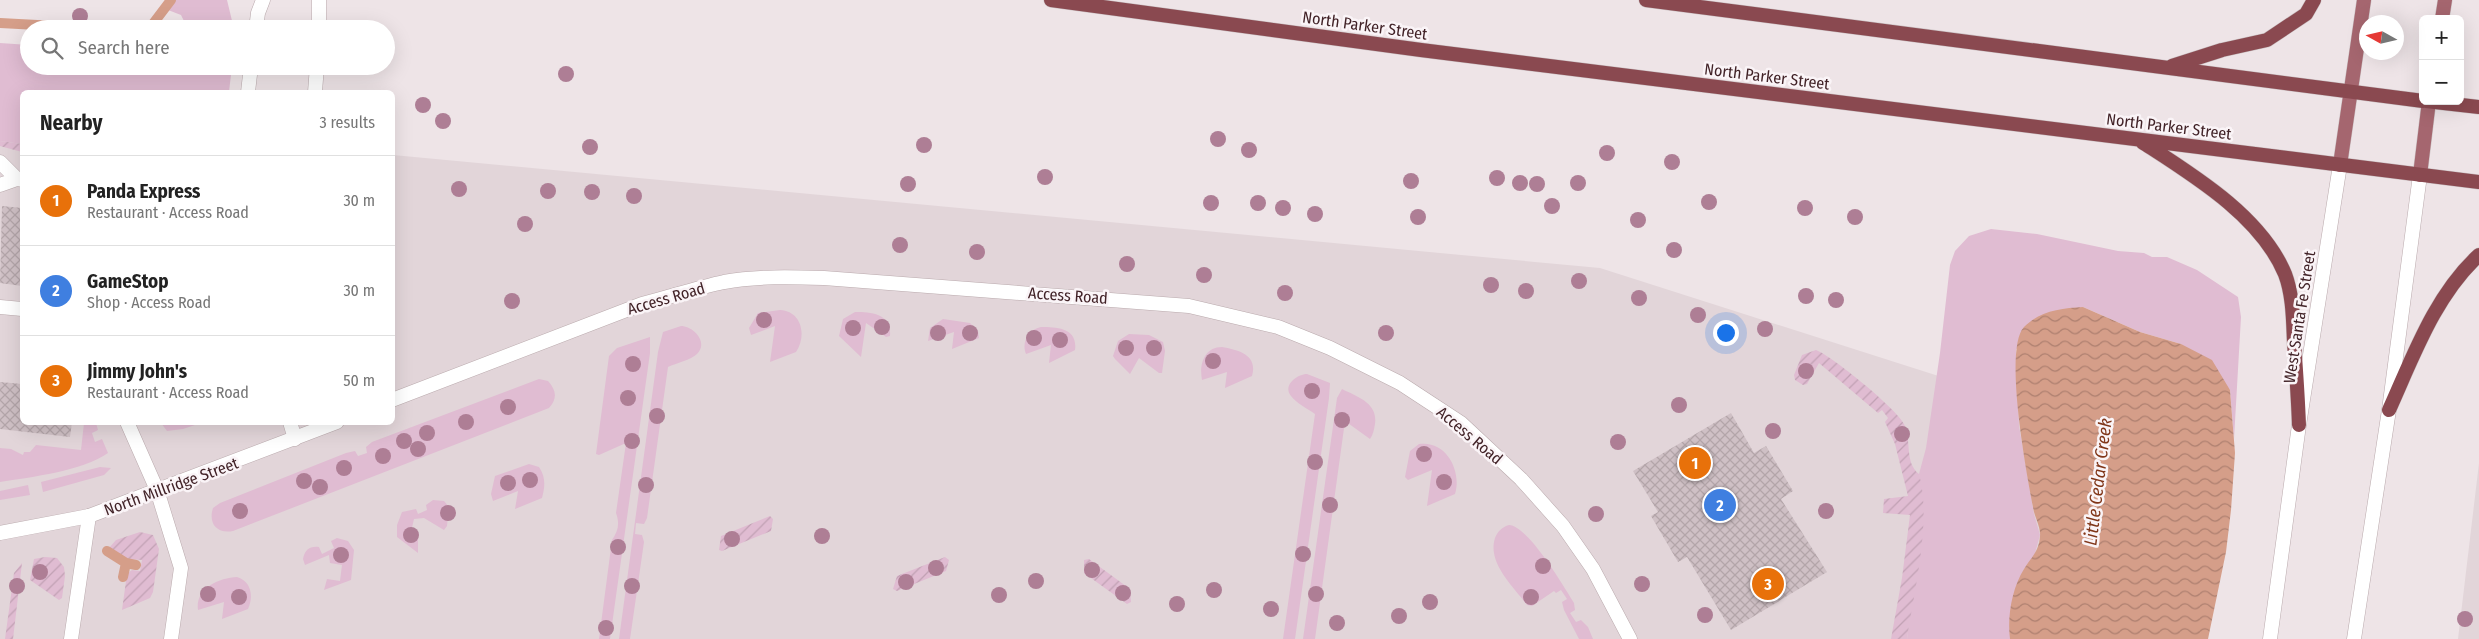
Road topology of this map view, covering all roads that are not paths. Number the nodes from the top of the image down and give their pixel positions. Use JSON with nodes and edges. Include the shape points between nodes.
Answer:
{"nodes":[{"id":1,"x":263,"y":0,"type":"edge"},
{"id":2,"x":319,"y":0,"type":"edge"},
{"id":3,"x":1050,"y":0,"type":"edge"},
{"id":4,"x":1646,"y":0,"type":"edge"},
{"id":5,"x":2314,"y":0,"type":"edge"},
{"id":6,"x":2364,"y":0,"type":"edge"},
{"id":7,"x":2445,"y":0,"type":"edge"},
{"id":8,"x":2443,"y":15,"type":"edge"},
{"id":9,"x":257,"y":20,"type":"edge"},
{"id":10,"x":319,"y":20,"type":"edge"},
{"id":11,"x":2168,"y":68,"type":"junction"},
{"id":12,"x":250,"y":75,"type":"edge"},
{"id":13,"x":316,"y":75,"type":"edge"},
{"id":14,"x":248,"y":90,"type":"edge"},
{"id":15,"x":315,"y":90,"type":"edge"},
{"id":16,"x":2351,"y":92,"type":"junction"},
{"id":17,"x":2419,"y":100,"type":"edge"},
{"id":18,"x":2427,"y":105,"type":"edge"},
{"id":19,"x":2462,"y":105,"type":"edge"},
{"id":20,"x":2479,"y":107,"type":"edge"},
{"id":21,"x":2140,"y":140,"type":"junction"},
{"id":22,"x":0,"y":162,"type":"edge"},
{"id":23,"x":2340,"y":165,"type":"junction"},
{"id":24,"x":2420,"y":175,"type":"junction"},
{"id":25,"x":20,"y":180,"type":"edge"},
{"id":26,"x":2479,"y":182,"type":"edge"},
{"id":27,"x":0,"y":185,"type":"edge"},
{"id":28,"x":2479,"y":255,"type":"edge"},
{"id":29,"x":0,"y":307,"type":"edge"},
{"id":30,"x":20,"y":309,"type":"edge"},
{"id":31,"x":395,"y":399,"type":"edge"},
{"id":32,"x":2389,"y":410,"type":"junction"},
{"id":33,"x":129,"y":425,"type":"edge"},
{"id":34,"x":291,"y":425,"type":"edge"},
{"id":35,"x":330,"y":425,"type":"edge"},
{"id":36,"x":2299,"y":425,"type":"junction"},
{"id":37,"x":296,"y":440,"type":"junction"},
{"id":38,"x":156,"y":490,"type":"junction"},
{"id":39,"x":89,"y":516,"type":"junction"},
{"id":40,"x":0,"y":533,"type":"edge"},
{"id":41,"x":71,"y":639,"type":"edge"},
{"id":42,"x":170,"y":639,"type":"edge"},
{"id":43,"x":1630,"y":639,"type":"edge"},
{"id":44,"x":2270,"y":639,"type":"edge"},
{"id":45,"x":2354,"y":639,"type":"edge"}],
"edges":[{"from":1,"to":9,"type":"street"},
{"from":2,"to":10,"type":"street"},
{"from":3,"to":21,"type":"highway","name":"North Parker Street"},
{"from":4,"to":11,"type":"highway"},
{"from":5,"to":11,"type":"highway","via":[[2306,14],[2268,40],[2222,50]]},
{"from":6,"to":16,"type":"main road","name":"West Santa Fe Street"},
{"from":7,"to":8,"type":"main road"},
{"from":11,"to":16,"type":"highway"},
{"from":12,"to":14,"type":"street"},
{"from":13,"to":15,"type":"street"},
{"from":16,"to":17,"type":"highway"},
{"from":16,"to":23,"type":"main road","name":"West Santa Fe Street"},
{"from":18,"to":24,"type":"main road"},
{"from":19,"to":20,"type":"highway"},
{"from":21,"to":23,"type":"highway","name":"North Parker Street"},
{"from":21,"to":36,"type":"highway","via":[[2188,172],[2235,210],[2271,249],[2285,275],[2292,308]]},
{"from":22,"to":25,"type":"street"},
{"from":23,"to":24,"type":"highway","name":"North Parker Street"},
{"from":23,"to":36,"type":"street","name":"West Santa Fe Street"},
{"from":24,"to":26,"type":"highway","name":"North Parker Street"},
{"from":24,"to":32,"type":"street"},
{"from":25,"to":27,"type":"street"},
{"from":28,"to":32,"type":"highway","via":[[2463,269],[2442,303]]},
{"from":29,"to":30,"type":"street"},
{"from":31,"to":43,"type":"street","name":"Access Road","via":[[642,304],[726,282],[776,277],[824,278],[1189,306],[1278,327],[1330,348],[1400,383],[1461,423],[1521,479],[1562,526],[1593,569]]},
{"from":32,"to":45,"type":"street"},
{"from":33,"to":38,"type":"street"},
{"from":34,"to":37,"type":"street"},
{"from":35,"to":37,"type":"street","name":"North Millridge Street"},
{"from":36,"to":44,"type":"street","name":"West Santa Fe Street"},
{"from":37,"to":38,"type":"street","name":"North Millridge Street"},
{"from":38,"to":39,"type":"street","name":"North Millridge Street"},
{"from":38,"to":42,"type":"street","via":[[181,568]]},
{"from":39,"to":40,"type":"street","name":"North Millridge Street"},
{"from":39,"to":41,"type":"street"}]}
